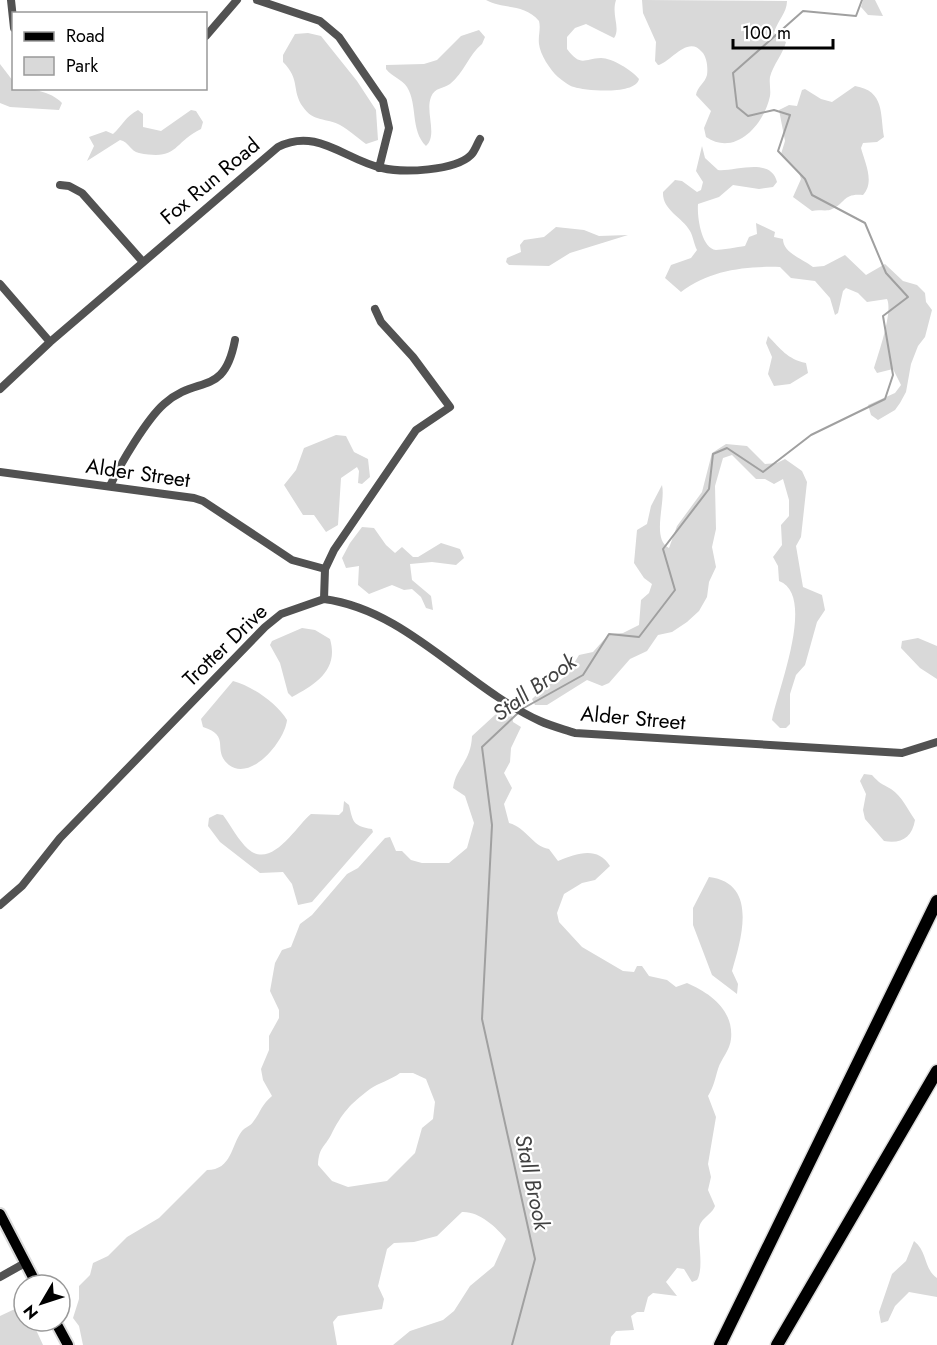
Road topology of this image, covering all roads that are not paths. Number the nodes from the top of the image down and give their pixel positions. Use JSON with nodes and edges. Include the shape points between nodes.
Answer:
{"nodes":[{"id":1,"x":237,"y":0,"type":"edge"},
{"id":2,"x":257,"y":0,"type":"edge"},
{"id":3,"x":207,"y":35,"type":"edge"},
{"id":4,"x":480,"y":139,"type":"dead end"},
{"id":5,"x":379,"y":168,"type":"junction"},
{"id":6,"x":60,"y":185,"type":"dead end"},
{"id":7,"x":143,"y":262,"type":"junction"},
{"id":8,"x":0,"y":284,"type":"edge"},
{"id":9,"x":375,"y":309,"type":"dead end"},
{"id":10,"x":235,"y":340,"type":"dead end"},
{"id":11,"x":50,"y":342,"type":"junction"},
{"id":12,"x":0,"y":389,"type":"edge"},
{"id":13,"x":0,"y":472,"type":"edge"},
{"id":14,"x":110,"y":486,"type":"junction"},
{"id":15,"x":325,"y":569,"type":"junction"},
{"id":16,"x":324,"y":599,"type":"junction"},
{"id":17,"x":937,"y":742,"type":"edge"},
{"id":18,"x":937,"y":901,"type":"edge"},
{"id":19,"x":0,"y":905,"type":"edge"},
{"id":20,"x":937,"y":1071,"type":"edge"},
{"id":21,"x":0,"y":1214,"type":"edge"},
{"id":22,"x":25,"y":1263,"type":"junction"},
{"id":23,"x":30,"y":1273,"type":"edge"},
{"id":24,"x":0,"y":1277,"type":"edge"},
{"id":25,"x":720,"y":1345,"type":"edge"},
{"id":26,"x":777,"y":1345,"type":"edge"}],
"edges":[{"from":1,"to":3,"type":"street"},
{"from":2,"to":5,"type":"street","via":[[320,21],[339,37],[383,101],[389,128]]},
{"from":4,"to":5,"type":"street","name":"Fox Run Road","via":[[470,156],[452,165],[409,170]]},
{"from":5,"to":7,"type":"street","name":"Fox Run Road","via":[[317,141],[287,142]]},
{"from":6,"to":7,"type":"street","via":[[82,193]]},
{"from":7,"to":11,"type":"street","name":"Fox Run Road"},
{"from":8,"to":11,"type":"street"},
{"from":9,"to":15,"type":"street","via":[[381,322],[450,407],[416,430]]},
{"from":10,"to":14,"type":"street","via":[[223,374],[177,394],[163,405]]},
{"from":11,"to":12,"type":"street","name":"Fox Run Road"},
{"from":13,"to":14,"type":"street","name":"Alder Street"},
{"from":14,"to":15,"type":"street","name":"Alder Street","via":[[203,501],[292,560]]},
{"from":15,"to":16,"type":"street"},
{"from":16,"to":17,"type":"street","name":"Alder Street","via":[[363,608],[525,713],[575,733],[902,753]]},
{"from":16,"to":19,"type":"street","name":"Trotter Drive","via":[[281,614],[265,627]]},
{"from":18,"to":25,"type":"highway"},
{"from":20,"to":26,"type":"highway"},
{"from":21,"to":22,"type":"main road"},
{"from":22,"to":23,"type":"main road"},
{"from":22,"to":24,"type":"street"}]}
